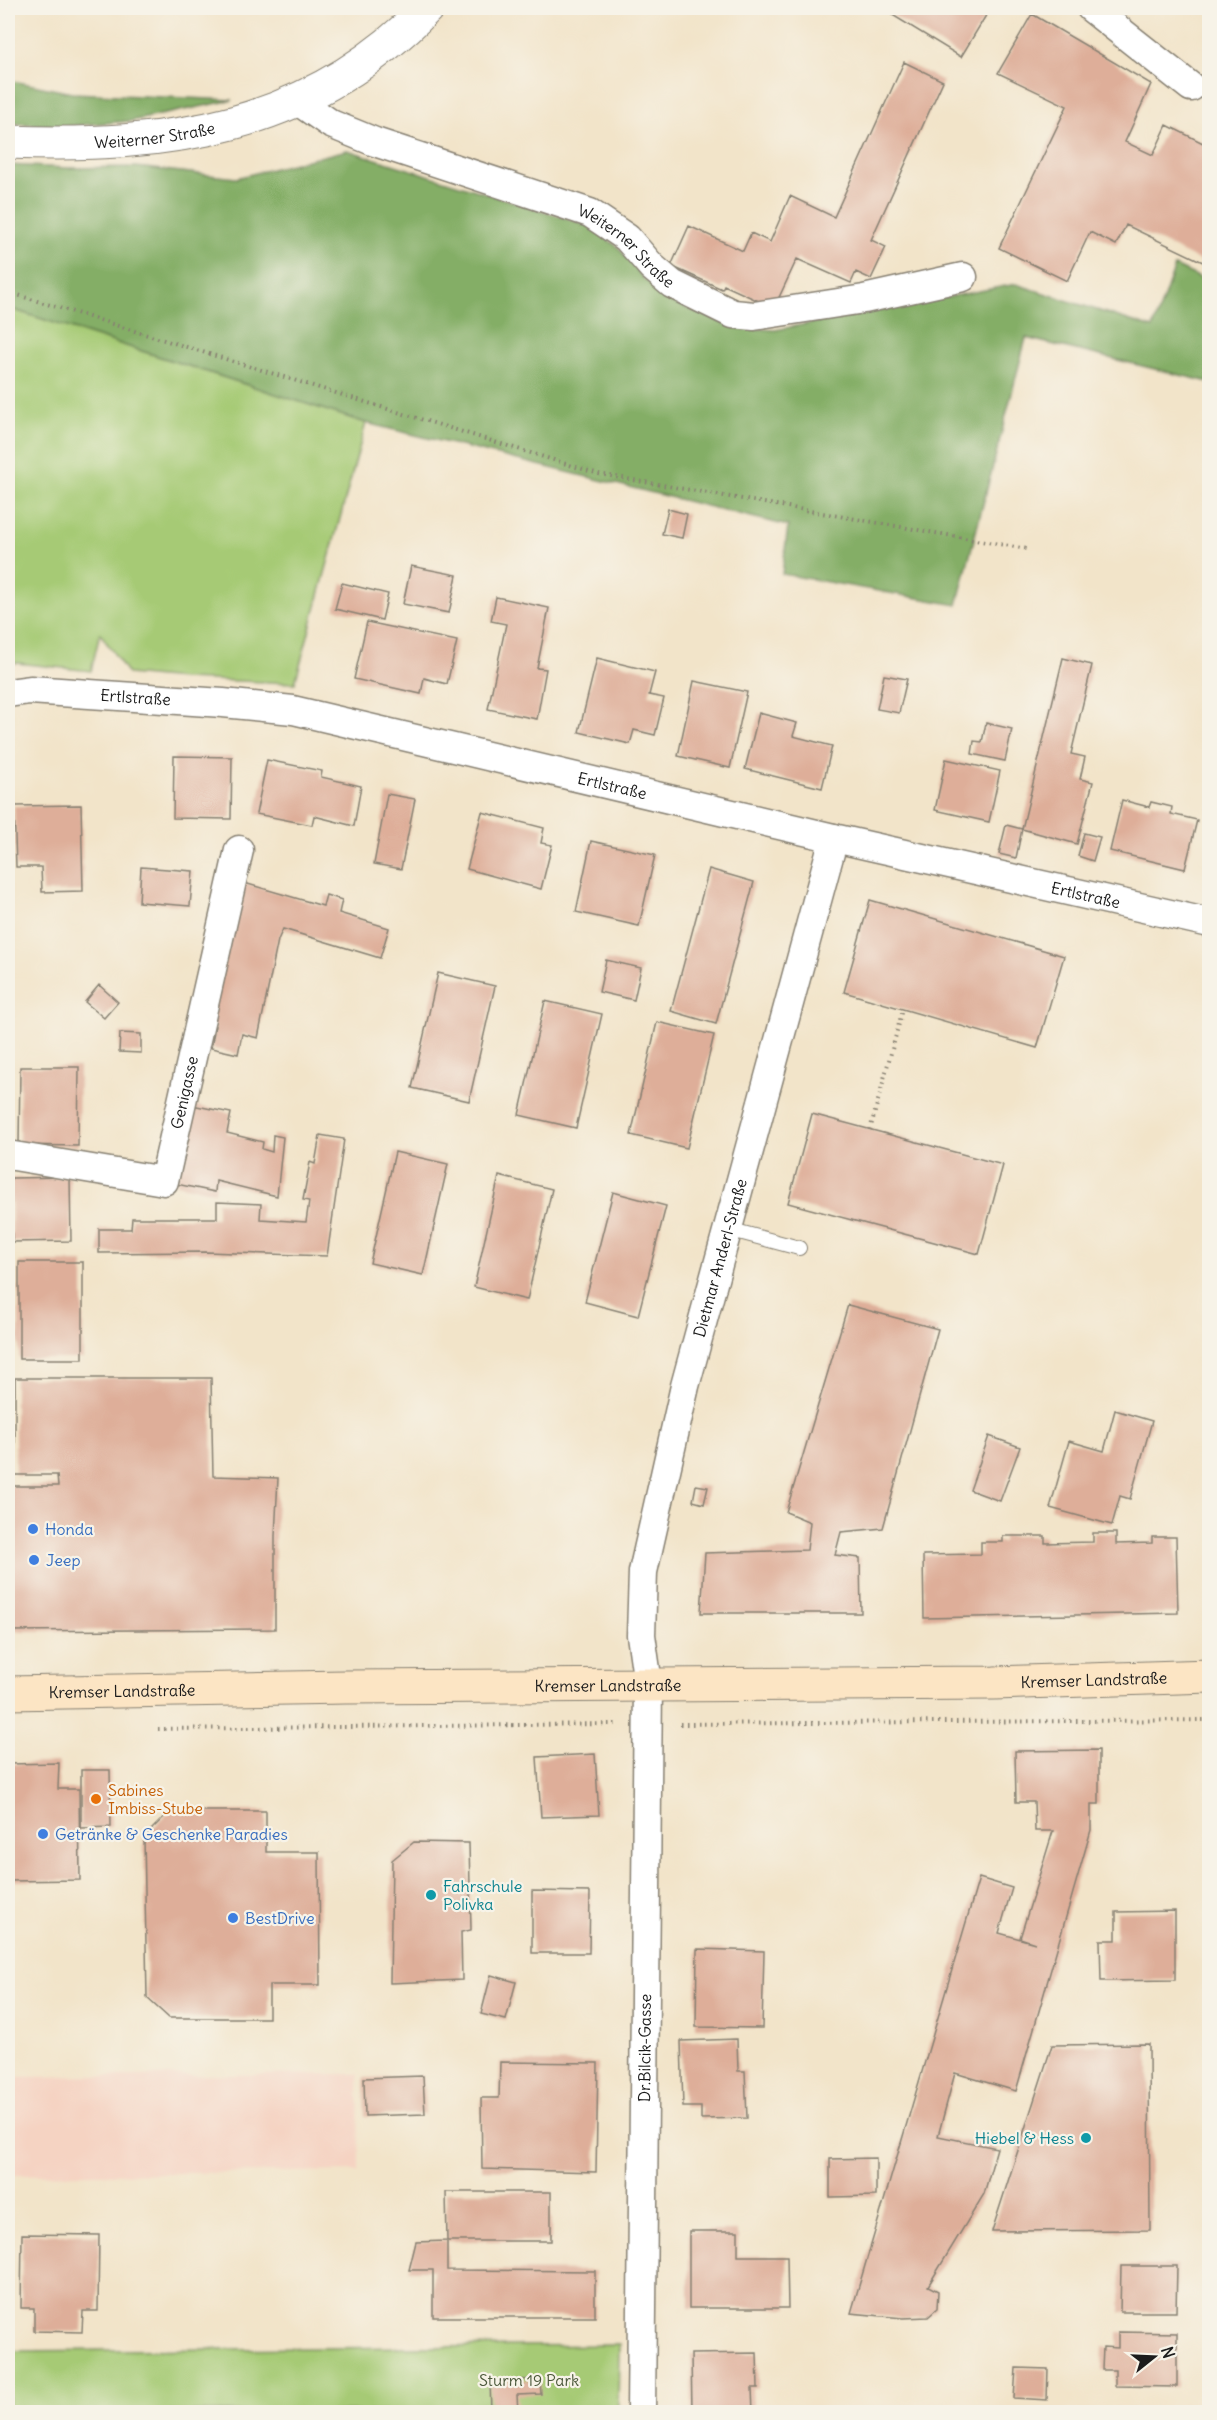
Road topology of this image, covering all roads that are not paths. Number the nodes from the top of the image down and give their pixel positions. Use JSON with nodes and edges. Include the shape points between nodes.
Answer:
{"nodes":[{"id":1,"x":427,"y":8,"type":"edge"},
{"id":2,"x":1091,"y":8,"type":"edge"},
{"id":3,"x":1191,"y":87,"type":"dead end"},
{"id":4,"x":298,"y":101,"type":"junction"},
{"id":5,"x":8,"y":142,"type":"edge"},
{"id":6,"x":963,"y":277,"type":"dead end"},
{"id":7,"x":8,"y":693,"type":"edge"},
{"id":8,"x":834,"y":838,"type":"junction"},
{"id":9,"x":239,"y":850,"type":"dead end"},
{"id":10,"x":1209,"y":923,"type":"edge"},
{"id":11,"x":8,"y":1155,"type":"edge"},
{"id":12,"x":728,"y":1229,"type":"junction"},
{"id":13,"x":799,"y":1248,"type":"dead end"},
{"id":14,"x":1209,"y":1676,"type":"edge"},
{"id":15,"x":648,"y":1684,"type":"junction"},
{"id":16,"x":8,"y":1693,"type":"edge"},
{"id":17,"x":641,"y":2412,"type":"edge"}],
"edges":[{"from":1,"to":4,"type":"street","name":"Weiterner Straße","via":[[379,51],[338,80]]},
{"from":2,"to":3,"type":"street"},
{"from":4,"to":5,"type":"street","name":"Weiterner Straße","via":[[201,131],[135,141]]},
{"from":4,"to":6,"type":"street","name":"Weiterner Straße","via":[[331,124],[375,142],[590,213],[627,238],[672,284],[733,314],[754,316],[853,301]]},
{"from":7,"to":8,"type":"street","name":"Ertlstraße","via":[[30,690],[293,710]]},
{"from":8,"to":10,"type":"street","name":"Ertlstraße"},
{"from":8,"to":12,"type":"street","name":"Dietmar Anderl-Straße"},
{"from":9,"to":11,"type":"street","name":"Genigasse","via":[[164,1182]]},
{"from":12,"to":13,"type":"lane"},
{"from":12,"to":15,"type":"street","name":"Dietmar Anderl-Straße","via":[[685,1386],[643,1572],[641,1635]]},
{"from":14,"to":15,"type":"main road","name":"Kremser Landstraße","via":[[994,1683]]},
{"from":15,"to":16,"type":"main road","name":"Kremser Landstraße"},
{"from":15,"to":17,"type":"street","name":"Dr.Bilcik-Gasse"}]}
